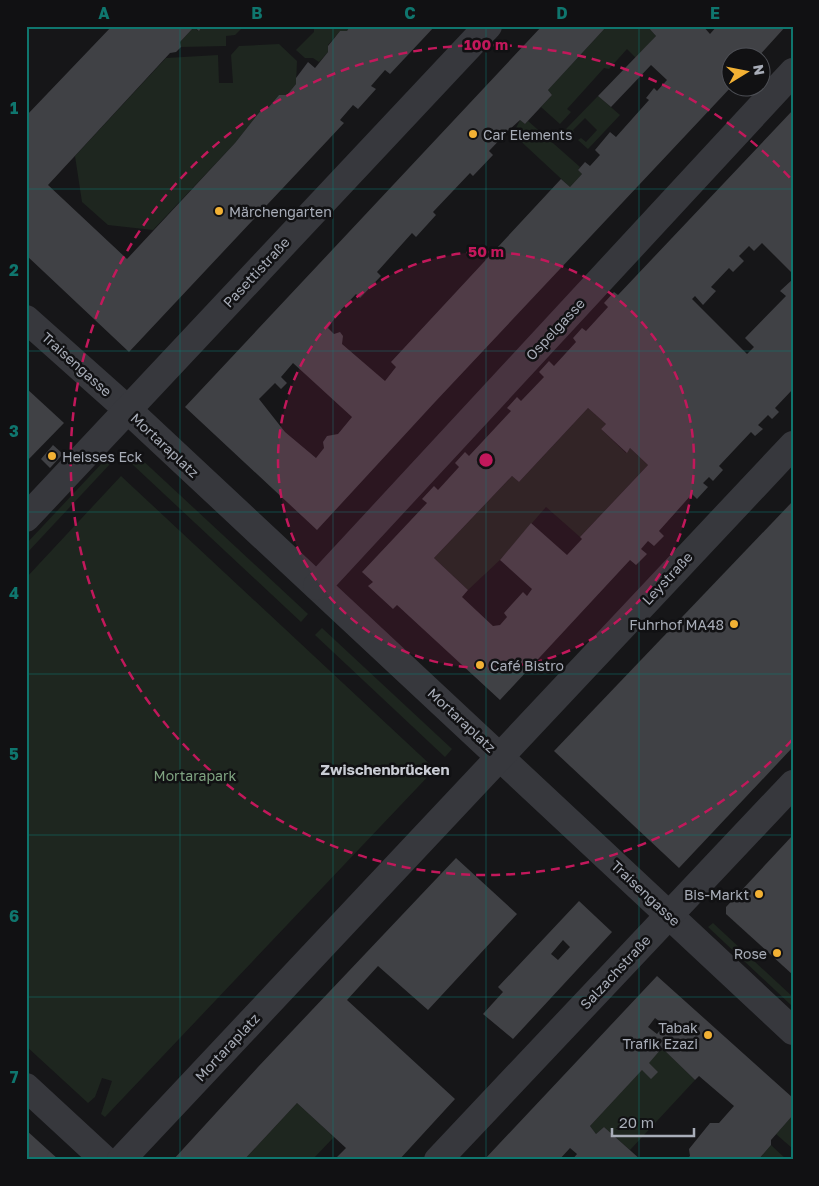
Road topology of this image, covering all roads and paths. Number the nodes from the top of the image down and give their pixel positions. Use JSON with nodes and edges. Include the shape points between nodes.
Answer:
{"nodes":[{"id":1,"x":488,"y":26,"type":"edge"},
{"id":2,"x":793,"y":72,"type":"edge"},
{"id":3,"x":26,"y":319,"type":"edge"},
{"id":4,"x":127,"y":409,"type":"junction"},
{"id":5,"x":793,"y":445,"type":"edge"},
{"id":6,"x":26,"y":518,"type":"edge"},
{"id":7,"x":317,"y":586,"type":"junction"},
{"id":8,"x":499,"y":755,"type":"junction"},
{"id":9,"x":793,"y":784,"type":"edge"},
{"id":10,"x":669,"y":915,"type":"junction"},
{"id":11,"x":793,"y":1031,"type":"edge"},
{"id":12,"x":26,"y":1087,"type":"edge"},
{"id":13,"x":105,"y":1160,"type":"edge"},
{"id":14,"x":121,"y":1160,"type":"edge"},
{"id":15,"x":438,"y":1160,"type":"edge"}],
"edges":[{"from":1,"to":4,"type":"street","name":"Pasettistraße"},
{"from":2,"to":7,"type":"street","name":"Ospelgasse"},
{"from":3,"to":4,"type":"street","name":"Traisengasse"},
{"from":4,"to":6,"type":"street","name":"Mortaraplatz"},
{"from":4,"to":7,"type":"street","name":"Mortaraplatz"},
{"from":5,"to":8,"type":"street","name":"Leystraße"},
{"from":7,"to":8,"type":"street","name":"Mortaraplatz"},
{"from":8,"to":10,"type":"street","name":"Traisengasse"},
{"from":8,"to":14,"type":"street","name":"Mortaraplatz"},
{"from":9,"to":10,"type":"street","name":"Salzachstraße"},
{"from":10,"to":11,"type":"street","name":"Traisengasse"},
{"from":10,"to":15,"type":"street","name":"Salzachstraße"},
{"from":12,"to":13,"type":"street"}]}
